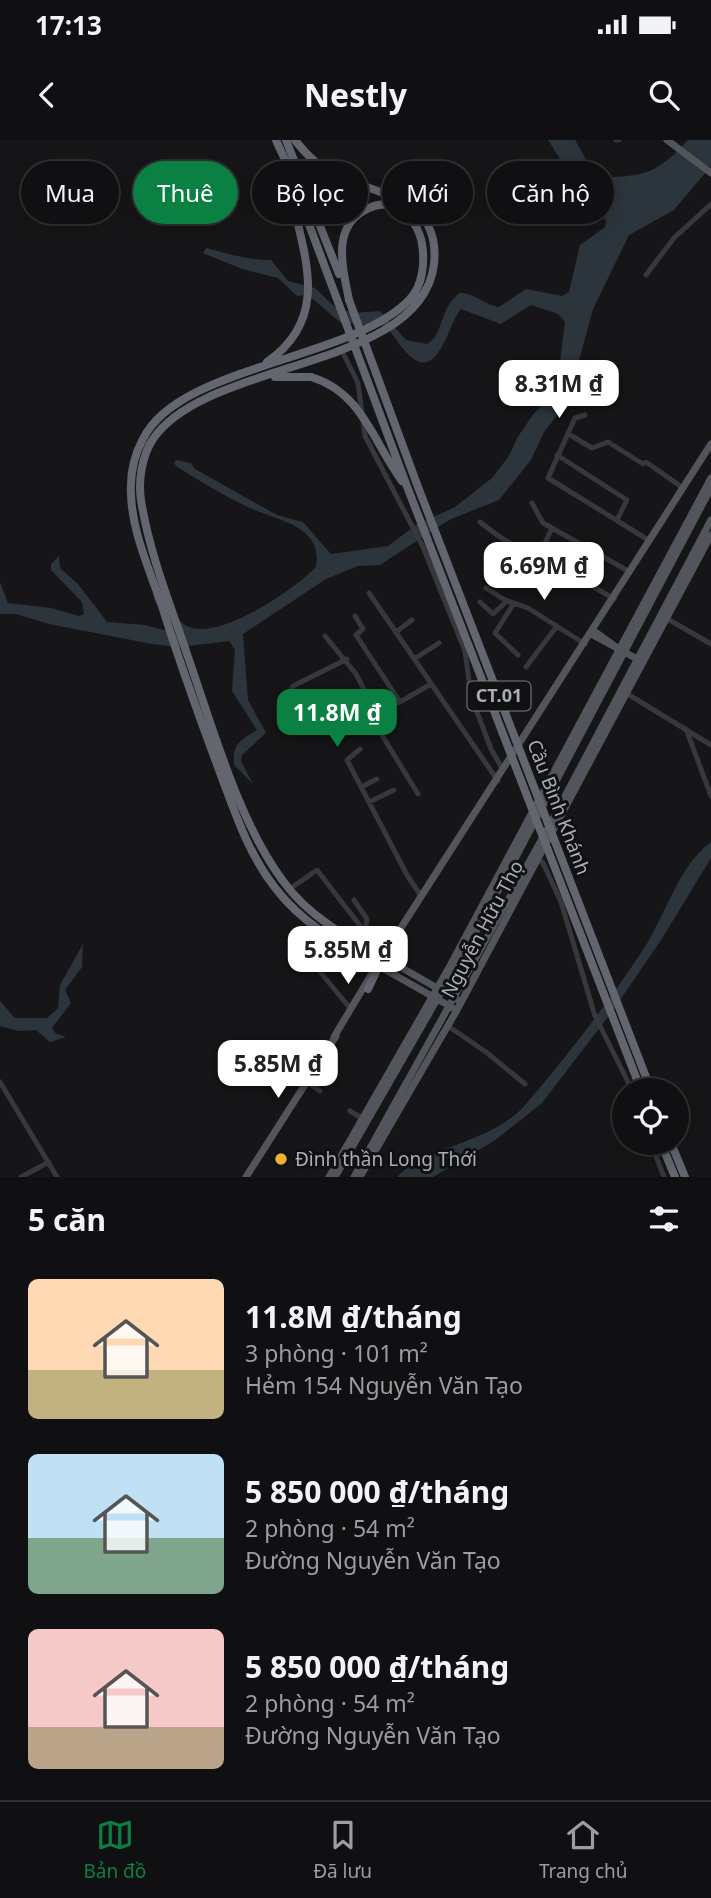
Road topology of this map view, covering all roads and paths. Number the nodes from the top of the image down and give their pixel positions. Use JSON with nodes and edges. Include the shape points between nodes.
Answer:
{"nodes":[{"id":1,"x":276,"y":140,"type":"edge"},
{"id":2,"x":286,"y":140,"type":"edge"},
{"id":3,"x":295,"y":140,"type":"edge"},
{"id":4,"x":667,"y":140,"type":"edge"},
{"id":5,"x":285,"y":161,"type":"edge"},
{"id":6,"x":711,"y":173,"type":"edge"},
{"id":7,"x":711,"y":204,"type":"edge"},
{"id":8,"x":298,"y":224,"type":"edge"},
{"id":9,"x":309,"y":224,"type":"edge"},
{"id":10,"x":646,"y":275,"type":"dead end"},
{"id":11,"x":349,"y":300,"type":"junction"},
{"id":12,"x":344,"y":355,"type":"dead end"},
{"id":13,"x":240,"y":376,"type":"junction"},
{"id":14,"x":252,"y":382,"type":"junction"},
{"id":15,"x":585,"y":415,"type":"dead end"},
{"id":16,"x":572,"y":436,"type":"dead end"},
{"id":17,"x":711,"y":444,"type":"edge"},
{"id":18,"x":558,"y":455,"type":"junction"},
{"id":19,"x":711,"y":478,"type":"edge"},
{"id":20,"x":683,"y":488,"type":"junction"},
{"id":21,"x":711,"y":488,"type":"edge"},
{"id":22,"x":408,"y":489,"type":"junction"},
{"id":23,"x":532,"y":503,"type":"dead end"},
{"id":24,"x":617,"y":520,"type":"junction"},
{"id":25,"x":711,"y":520,"type":"edge"},
{"id":26,"x":480,"y":522,"type":"dead end"},
{"id":27,"x":552,"y":528,"type":"junction"},
{"id":28,"x":711,"y":534,"type":"edge"},
{"id":29,"x":650,"y":541,"type":"junction"},
{"id":30,"x":554,"y":564,"type":"dead end"},
{"id":31,"x":630,"y":572,"type":"junction"},
{"id":32,"x":160,"y":586,"type":"junction"},
{"id":33,"x":486,"y":587,"type":"dead end"},
{"id":34,"x":369,"y":593,"type":"dead end"},
{"id":35,"x":614,"y":599,"type":"junction"},
{"id":36,"x":507,"y":601,"type":"junction"},
{"id":37,"x":480,"y":602,"type":"dead end"},
{"id":38,"x":514,"y":603,"type":"junction"},
{"id":39,"x":355,"y":616,"type":"dead end"},
{"id":40,"x":666,"y":618,"type":"junction"},
{"id":41,"x":412,"y":620,"type":"dead end"},
{"id":42,"x":557,"y":625,"type":"junction"},
{"id":43,"x":396,"y":632,"type":"junction"},
{"id":44,"x":592,"y":632,"type":"junction"},
{"id":45,"x":325,"y":636,"type":"dead end"},
{"id":46,"x":439,"y":643,"type":"dead end"},
{"id":47,"x":585,"y":643,"type":"junction"},
{"id":48,"x":711,"y":644,"type":"edge"},
{"id":49,"x":621,"y":650,"type":"junction"},
{"id":50,"x":518,"y":655,"type":"dead end"},
{"id":51,"x":347,"y":659,"type":"junction"},
{"id":52,"x":414,"y":659,"type":"junction"},
{"id":53,"x":639,"y":661,"type":"junction"},
{"id":54,"x":526,"y":667,"type":"dead end"},
{"id":55,"x":431,"y":684,"type":"junction"},
{"id":56,"x":626,"y":693,"type":"junction"},
{"id":57,"x":400,"y":702,"type":"junction"},
{"id":58,"x":291,"y":704,"type":"dead end"},
{"id":59,"x":373,"y":711,"type":"junction"},
{"id":60,"x":686,"y":729,"type":"junction"},
{"id":61,"x":711,"y":745,"type":"edge"},
{"id":62,"x":360,"y":749,"type":"dead end"},
{"id":63,"x":503,"y":770,"type":"junction"},
{"id":64,"x":377,"y":779,"type":"dead end"},
{"id":65,"x":498,"y":781,"type":"junction"},
{"id":66,"x":361,"y":787,"type":"junction"},
{"id":67,"x":394,"y":790,"type":"dead end"},
{"id":68,"x":418,"y":794,"type":"dead end"},
{"id":69,"x":711,"y":796,"type":"edge"},
{"id":70,"x":369,"y":802,"type":"junction"},
{"id":71,"x":538,"y":859,"type":"junction"},
{"id":72,"x":432,"y":884,"type":"junction"},
{"id":73,"x":294,"y":886,"type":"dead end"},
{"id":74,"x":422,"y":896,"type":"junction"},
{"id":75,"x":354,"y":900,"type":"dead end"},
{"id":76,"x":365,"y":930,"type":"junction"},
{"id":77,"x":389,"y":948,"type":"junction"},
{"id":78,"x":305,"y":954,"type":"dead end"},
{"id":79,"x":382,"y":963,"type":"junction"},
{"id":80,"x":368,"y":989,"type":"joint"},
{"id":81,"x":440,"y":990,"type":"junction"},
{"id":82,"x":435,"y":998,"type":"junction"},
{"id":83,"x":458,"y":1000,"type":"junction"},
{"id":84,"x":350,"y":1008,"type":"junction"},
{"id":85,"x":454,"y":1008,"type":"junction"},
{"id":86,"x":448,"y":1026,"type":"junction"},
{"id":87,"x":334,"y":1037,"type":"junction"},
{"id":88,"x":626,"y":1078,"type":"edge"},
{"id":89,"x":636,"y":1078,"type":"edge"},
{"id":90,"x":646,"y":1078,"type":"edge"},
{"id":91,"x":413,"y":1081,"type":"junction"},
{"id":92,"x":0,"y":1082,"type":"edge"},
{"id":93,"x":307,"y":1082,"type":"junction"},
{"id":94,"x":526,"y":1084,"type":"dead end"},
{"id":95,"x":320,"y":1091,"type":"dead end"},
{"id":96,"x":350,"y":1111,"type":"dead end"},
{"id":97,"x":364,"y":1120,"type":"junction"},
{"id":98,"x":380,"y":1133,"type":"junction"},
{"id":99,"x":350,"y":1145,"type":"junction"},
{"id":100,"x":656,"y":1155,"type":"edge"},
{"id":101,"x":667,"y":1155,"type":"edge"},
{"id":102,"x":676,"y":1155,"type":"edge"},
{"id":103,"x":49,"y":1164,"type":"junction"},
{"id":104,"x":21,"y":1177,"type":"edge"},
{"id":105,"x":28,"y":1177,"type":"edge"},
{"id":106,"x":58,"y":1177,"type":"edge"},
{"id":107,"x":246,"y":1177,"type":"edge"},
{"id":108,"x":328,"y":1177,"type":"edge"},
{"id":109,"x":335,"y":1177,"type":"edge"},
{"id":110,"x":354,"y":1177,"type":"edge"},
{"id":111,"x":360,"y":1177,"type":"edge"},
{"id":112,"x":664,"y":1177,"type":"edge"},
{"id":113,"x":675,"y":1177,"type":"edge"},
{"id":114,"x":685,"y":1177,"type":"edge"}],
"edges":[{"from":1,"to":5,"type":"highway","number":"CT.01"},
{"from":2,"to":11,"type":"highway","number":"CT.01"},
{"from":3,"to":14,"type":"highway","via":[[322,168],[404,200],[424,218],[434,262],[419,304],[401,320]]},
{"from":4,"to":6,"type":"main road"},
{"from":7,"to":10,"type":"street","via":[[674,238]]},
{"from":8,"to":13,"type":"highway","bridge":true,"via":[[308,293],[303,320],[289,343]]},
{"from":9,"to":22,"type":"highway","number":"CT.01","bridge":true},
{"from":11,"to":13,"type":"highway","via":[[341,267],[343,240],[354,219],[373,206],[399,208],[414,222],[422,241],[424,262],[412,297],[368,326]]},
{"from":11,"to":90,"type":"highway","name":"Cầu Bình Khánh","number":"CT.01","bridge":true},
{"from":12,"to":63,"type":"street","via":[[358,383],[365,436],[423,547],[465,651],[471,696]]},
{"from":13,"to":32,"type":"highway","via":[[168,408],[144,435],[131,464],[131,496]]},
{"from":14,"to":22,"type":"highway","bridge":true,"via":[[311,377],[331,385],[356,405]]},
{"from":14,"to":32,"type":"highway","via":[[174,415],[153,440],[141,468],[140,497]]},
{"from":15,"to":18,"type":"street","via":[[575,418]]},
{"from":16,"to":20,"type":"street","via":[[592,448],[608,442],[664,472]]},
{"from":17,"to":20,"type":"main road"},
{"from":18,"to":24,"type":"street","via":[[627,500]]},
{"from":18,"to":24,"type":"street","via":[[548,478]]},
{"from":19,"to":49,"type":"main road","name":"Nguyễn Hữu Thọ"},
{"from":20,"to":29,"type":"main road"},
{"from":21,"to":49,"type":"main road","name":"Nguyễn Hữu Thọ"},
{"from":22,"to":89,"type":"highway","name":"Cầu Bình Khánh","number":"CT.01","bridge":true},
{"from":23,"to":27,"type":"street","via":[[540,521]]},
{"from":24,"to":29,"type":"street"},
{"from":25,"to":53,"type":"main road"},
{"from":26,"to":27,"type":"street","via":[[527,553],[540,554]]},
{"from":27,"to":31,"type":"street"},
{"from":28,"to":40,"type":"main road"},
{"from":29,"to":31,"type":"main road"},
{"from":30,"to":35,"type":"street"},
{"from":31,"to":35,"type":"main road"},
{"from":32,"to":79,"type":"highway","via":[[262,851],[312,913]]},
{"from":32,"to":79,"type":"highway","via":[[177,655],[253,857],[305,920]]},
{"from":33,"to":36,"type":"street"},
{"from":34,"to":43,"type":"street"},
{"from":35,"to":44,"type":"main road"},
{"from":36,"to":37,"type":"street","via":[[493,614]]},
{"from":36,"to":38,"type":"street"},
{"from":38,"to":42,"type":"street"},
{"from":38,"to":50,"type":"street","via":[[495,633]]},
{"from":39,"to":57,"type":"street","via":[[363,628],[356,635]]},
{"from":40,"to":48,"type":"street"},
{"from":40,"to":53,"type":"main road"},
{"from":41,"to":43,"type":"street"},
{"from":42,"to":47,"type":"street"},
{"from":42,"to":54,"type":"street"},
{"from":43,"to":52,"type":"street"},
{"from":44,"to":47,"type":"main road"},
{"from":44,"to":49,"type":"main road"},
{"from":45,"to":51,"type":"street"},
{"from":46,"to":52,"type":"street"},
{"from":47,"to":63,"type":"main road"},
{"from":49,"to":53,"type":"main road"},
{"from":49,"to":81,"type":"main road","name":"Nguyễn Hữu Thọ"},
{"from":51,"to":58,"type":"street","via":[[293,686]]},
{"from":51,"to":59,"type":"street"},
{"from":52,"to":55,"type":"street"},
{"from":53,"to":56,"type":"main road","name":"Nguyễn Hữu Thọ"},
{"from":53,"to":83,"type":"main road","name":"Nguyễn Hữu Thọ"},
{"from":55,"to":57,"type":"street"},
{"from":55,"to":65,"type":"street"},
{"from":56,"to":60,"type":"street"},
{"from":56,"to":71,"type":"main road","name":"Nguyễn Hữu Thọ"},
{"from":57,"to":59,"type":"street"},
{"from":59,"to":68,"type":"street","via":[[377,727]]},
{"from":60,"to":61,"type":"street"},
{"from":60,"to":69,"type":"street"},
{"from":62,"to":66,"type":"street","via":[[347,757]]},
{"from":63,"to":65,"type":"main road"},
{"from":64,"to":66,"type":"street"},
{"from":65,"to":72,"type":"main road"},
{"from":66,"to":70,"type":"street"},
{"from":67,"to":70,"type":"street"},
{"from":70,"to":74,"type":"street"},
{"from":71,"to":83,"type":"main road","name":"Nguyễn Hữu Thọ"},
{"from":71,"to":88,"type":"street","via":[[561,902],[595,1016]]},
{"from":72,"to":74,"type":"main road"},
{"from":72,"to":79,"type":"main road"},
{"from":73,"to":76,"type":"street","via":[[317,870]]},
{"from":74,"to":77,"type":"main road"},
{"from":75,"to":76,"type":"street","via":[[368,920]]},
{"from":76,"to":77,"type":"street"},
{"from":77,"to":79,"type":"main road"},
{"from":78,"to":84,"type":"street"},
{"from":79,"to":80,"type":"highway"},
{"from":79,"to":81,"type":"main road"},
{"from":79,"to":82,"type":"main road"},
{"from":79,"to":84,"type":"main road"},
{"from":80,"to":87,"type":"main road"},
{"from":81,"to":82,"type":"main road","name":"Nguyễn Hữu Thọ"},
{"from":81,"to":83,"type":"main road"},
{"from":82,"to":85,"type":"main road"},
{"from":82,"to":97,"type":"main road","name":"Nguyễn Hữu Thọ"},
{"from":83,"to":85,"type":"main road","name":"Nguyễn Hữu Thọ"},
{"from":84,"to":87,"type":"main road"},
{"from":85,"to":86,"type":"main road","name":"Nguyễn Hữu Thọ"},
{"from":85,"to":91,"type":"main road","name":"Nguyễn Hữu Thọ"},
{"from":86,"to":91,"type":"main road","name":"Nguyễn Hữu Thọ"},
{"from":86,"to":94,"type":"street"},
{"from":87,"to":93,"type":"main road"},
{"from":91,"to":98,"type":"main road","name":"Nguyễn Hữu Thọ"},
{"from":91,"to":111,"type":"main road","name":"Nguyễn Hữu Thọ"},
{"from":92,"to":103,"type":"street"},
{"from":93,"to":95,"type":"street"},
{"from":93,"to":107,"type":"main road"},
{"from":96,"to":97,"type":"street"},
{"from":97,"to":98,"type":"main road"},
{"from":97,"to":99,"type":"main road","name":"Nguyễn Hữu Thọ"},
{"from":98,"to":110,"type":"main road","name":"Nguyễn Hữu Thọ"},
{"from":99,"to":108,"type":"main road","name":"Nguyễn Hữu Thọ"},
{"from":99,"to":109,"type":"main road","name":"Nguyễn Hữu Thọ"},
{"from":100,"to":112,"type":"street"},
{"from":101,"to":113,"type":"highway"},
{"from":102,"to":114,"type":"highway"},
{"from":103,"to":104,"type":"street"},
{"from":103,"to":105,"type":"street"},
{"from":103,"to":106,"type":"street"}]}
